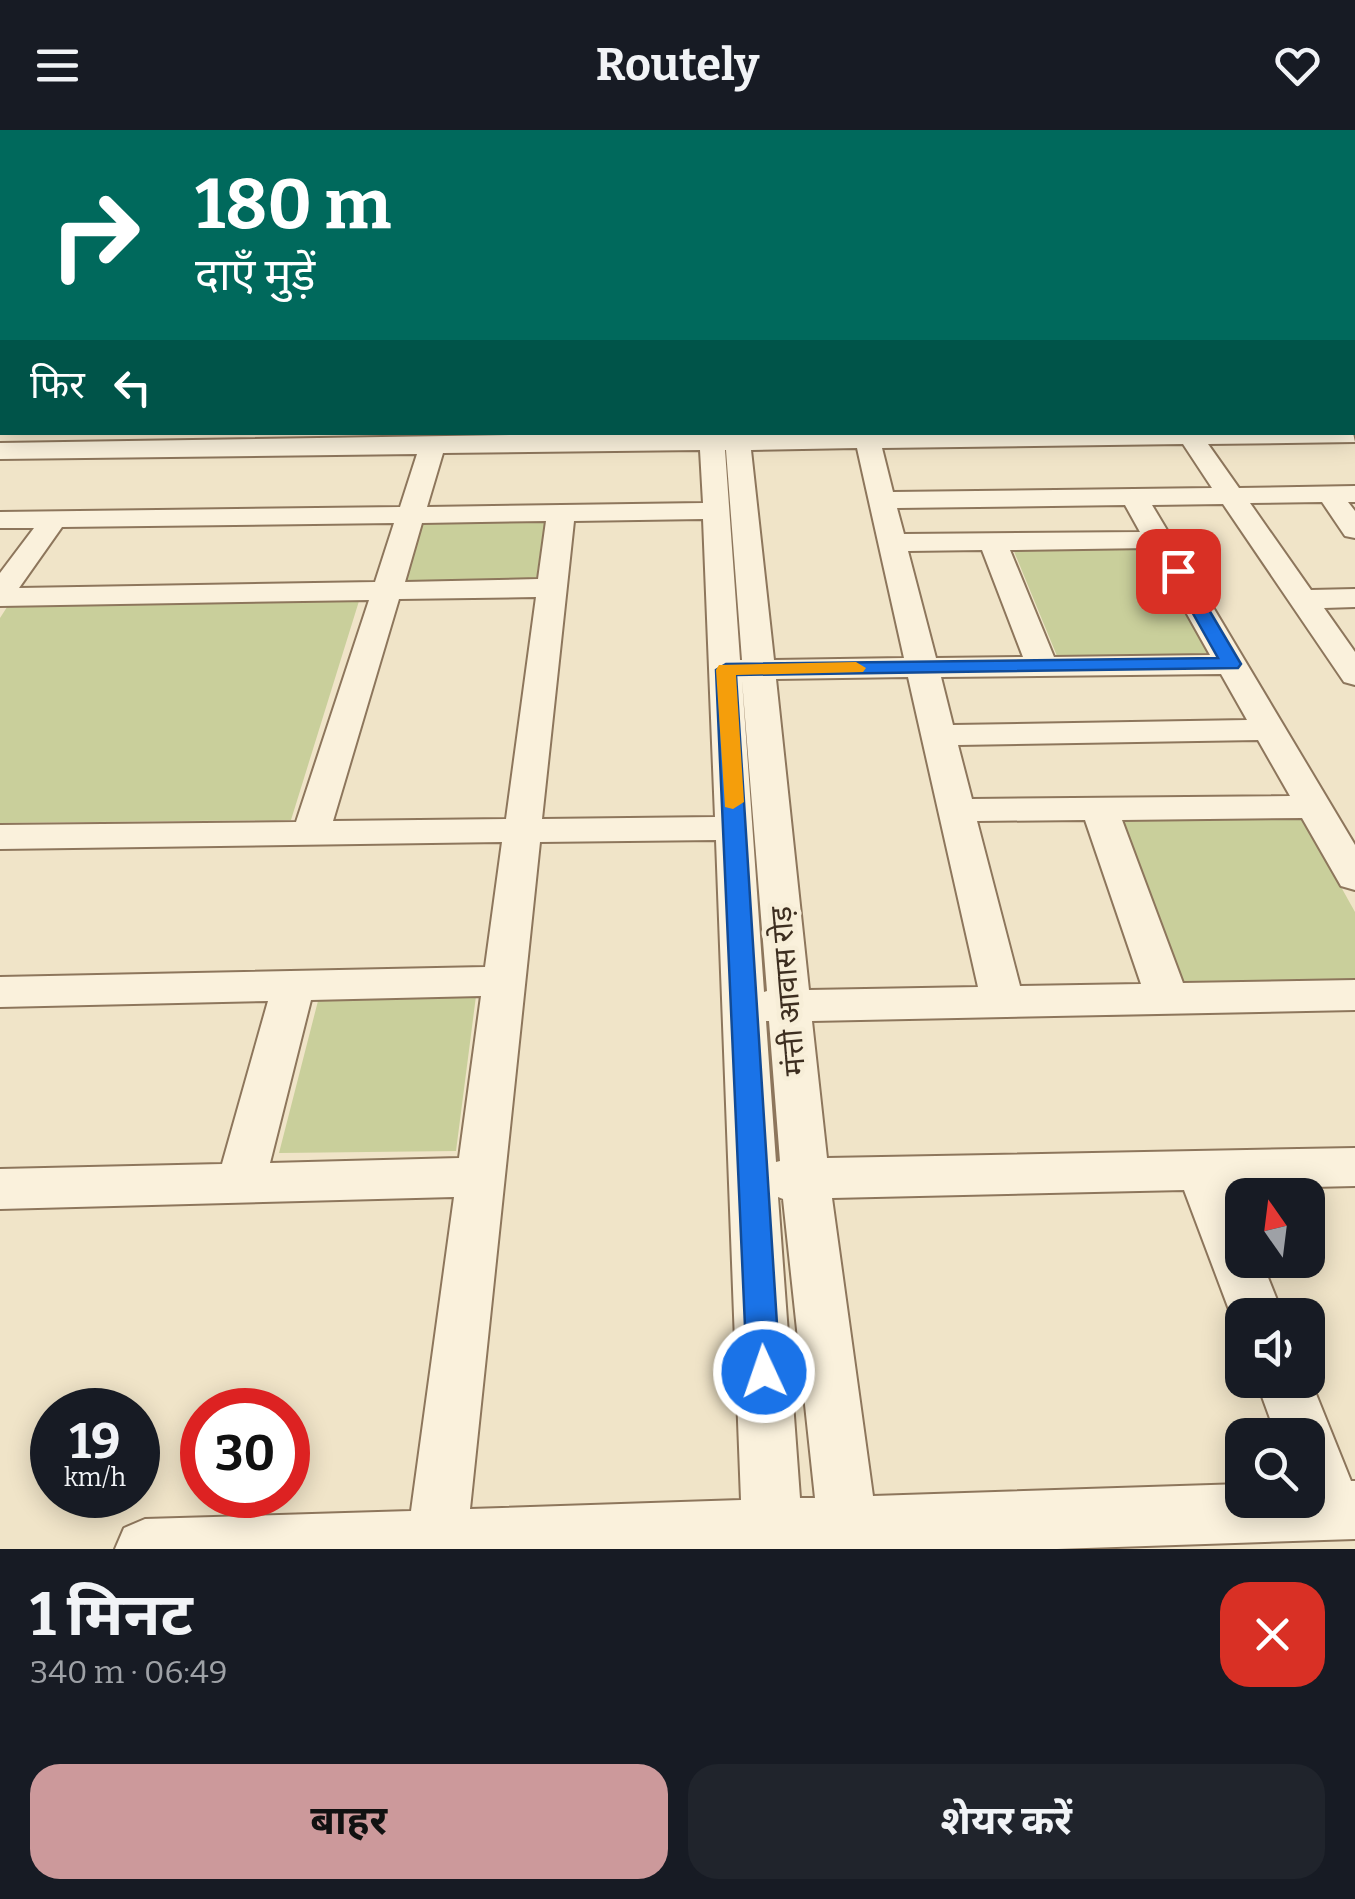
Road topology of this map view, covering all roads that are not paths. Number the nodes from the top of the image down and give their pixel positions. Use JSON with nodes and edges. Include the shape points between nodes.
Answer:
{"nodes":[{"id":1,"x":1188,"y":435,"type":"edge"},
{"id":2,"x":1355,"y":436,"type":"edge"},
{"id":3,"x":725,"y":438,"type":"edge"},
{"id":4,"x":362,"y":440,"type":"edge"},
{"id":5,"x":868,"y":442,"type":"junction"},
{"id":6,"x":432,"y":447,"type":"junction"},
{"id":7,"x":0,"y":451,"type":"edge"},
{"id":8,"x":1342,"y":494,"type":"edge"},
{"id":9,"x":1230,"y":496,"type":"junction"},
{"id":10,"x":1134,"y":497,"type":"junction"},
{"id":11,"x":882,"y":500,"type":"junction"},
{"id":12,"x":716,"y":512,"type":"junction"},
{"id":13,"x":561,"y":513,"type":"junction"},
{"id":14,"x":410,"y":515,"type":"junction"},
{"id":15,"x":54,"y":519,"type":"junction"},
{"id":16,"x":0,"y":520,"type":"edge"},
{"id":17,"x":1355,"y":530,"type":"edge"},
{"id":18,"x":1160,"y":540,"type":"junction"},
{"id":19,"x":992,"y":542,"type":"junction"},
{"id":20,"x":892,"y":544,"type":"junction"},
{"id":21,"x":552,"y":588,"type":"junction"},
{"id":22,"x":387,"y":591,"type":"junction"},
{"id":23,"x":0,"y":596,"type":"edge"},
{"id":24,"x":1355,"y":598,"type":"edge"},
{"id":25,"x":1302,"y":599,"type":"junction"},
{"id":26,"x":1231,"y":664,"type":"junction"},
{"id":27,"x":1351,"y":664,"type":"edge"},
{"id":28,"x":1042,"y":666,"type":"junction"},
{"id":29,"x":922,"y":667,"type":"junction"},
{"id":30,"x":742,"y":669,"type":"junction"},
{"id":31,"x":1270,"y":730,"type":"junction"},
{"id":32,"x":938,"y":734,"type":"junction"},
{"id":33,"x":1314,"y":806,"type":"junction"},
{"id":34,"x":1099,"y":808,"type":"junction"},
{"id":35,"x":956,"y":810,"type":"junction"},
{"id":36,"x":734,"y":828,"type":"junction"},
{"id":37,"x":523,"y":830,"type":"junction"},
{"id":38,"x":311,"y":834,"type":"junction"},
{"id":39,"x":0,"y":838,"type":"edge"},
{"id":40,"x":1355,"y":877,"type":"edge"},
{"id":41,"x":504,"y":981,"type":"junction"},
{"id":42,"x":293,"y":986,"type":"junction"},
{"id":43,"x":0,"y":992,"type":"edge"},
{"id":44,"x":1355,"y":995,"type":"edge"},
{"id":45,"x":1167,"y":998,"type":"junction"},
{"id":46,"x":1002,"y":1000,"type":"junction"},
{"id":47,"x":789,"y":1004,"type":"junction"},
{"id":48,"x":744,"y":1009,"type":"junction"},
{"id":49,"x":1355,"y":1167,"type":"edge"},
{"id":50,"x":1201,"y":1170,"type":"junction"},
{"id":51,"x":481,"y":1176,"type":"junction"},
{"id":52,"x":805,"y":1178,"type":"junction"},
{"id":53,"x":753,"y":1179,"type":"junction"},
{"id":54,"x":241,"y":1183,"type":"junction"},
{"id":55,"x":0,"y":1189,"type":"edge"},
{"id":56,"x":1250,"y":1298,"type":"edge"},
{"id":57,"x":1325,"y":1475,"type":"edge"},
{"id":58,"x":1344,"y":1510,"type":"edge"},
{"id":59,"x":772,"y":1538,"type":"edge"},
{"id":60,"x":848,"y":1538,"type":"edge"},
{"id":61,"x":437,"y":1539,"type":"junction"},
{"id":62,"x":145,"y":1549,"type":"edge"}],
"edges":[{"from":1,"to":2,"type":"street"},
{"from":1,"to":5,"type":"street"},
{"from":1,"to":9,"type":"street"},
{"from":3,"to":5,"type":"street"},
{"from":3,"to":6,"type":"street"},
{"from":3,"to":12,"type":"street"},
{"from":3,"to":30,"type":"street","name":"मंत्ती आवास रोड़"},
{"from":4,"to":6,"type":"street"},
{"from":4,"to":7,"type":"street"},
{"from":5,"to":11,"type":"street"},
{"from":6,"to":14,"type":"street"},
{"from":8,"to":9,"type":"street"},
{"from":8,"to":17,"type":"street"},
{"from":9,"to":10,"type":"street"},
{"from":9,"to":25,"type":"street"},
{"from":10,"to":11,"type":"street"},
{"from":10,"to":18,"type":"street"},
{"from":11,"to":20,"type":"street"},
{"from":12,"to":13,"type":"street"},
{"from":12,"to":30,"type":"street"},
{"from":13,"to":14,"type":"street"},
{"from":13,"to":21,"type":"street"},
{"from":14,"to":15,"type":"street"},
{"from":14,"to":22,"type":"street"},
{"from":15,"to":16,"type":"street"},
{"from":15,"to":23,"type":"street"},
{"from":18,"to":19,"type":"street"},
{"from":18,"to":26,"type":"street"},
{"from":19,"to":20,"type":"street"},
{"from":19,"to":28,"type":"street"},
{"from":20,"to":29,"type":"street"},
{"from":21,"to":22,"type":"street"},
{"from":21,"to":37,"type":"street"},
{"from":22,"to":23,"type":"street"},
{"from":22,"to":38,"type":"street"},
{"from":24,"to":25,"type":"street"},
{"from":25,"to":27,"type":"street"},
{"from":26,"to":28,"type":"street"},
{"from":26,"to":31,"type":"street"},
{"from":28,"to":29,"type":"street"},
{"from":29,"to":30,"type":"street"},
{"from":29,"to":32,"type":"street"},
{"from":30,"to":36,"type":"street"},
{"from":30,"to":47,"type":"street","name":"मंत्ती आवास रोड़"},
{"from":31,"to":32,"type":"street"},
{"from":31,"to":33,"type":"street"},
{"from":32,"to":35,"type":"street"},
{"from":33,"to":34,"type":"street"},
{"from":33,"to":40,"type":"street"},
{"from":34,"to":35,"type":"street"},
{"from":34,"to":45,"type":"street"},
{"from":35,"to":46,"type":"street"},
{"from":36,"to":37,"type":"street"},
{"from":36,"to":48,"type":"street"},
{"from":37,"to":38,"type":"street"},
{"from":37,"to":41,"type":"street"},
{"from":38,"to":39,"type":"street"},
{"from":41,"to":42,"type":"street"},
{"from":41,"to":51,"type":"street"},
{"from":42,"to":43,"type":"street"},
{"from":42,"to":54,"type":"street"},
{"from":44,"to":45,"type":"street"},
{"from":45,"to":46,"type":"street"},
{"from":46,"to":47,"type":"street"},
{"from":47,"to":48,"type":"street"},
{"from":47,"to":52,"type":"street","name":"मंत्ती आवास रोड़"},
{"from":48,"to":53,"type":"street"},
{"from":49,"to":50,"type":"street"},
{"from":50,"to":52,"type":"street"},
{"from":50,"to":56,"type":"street"},
{"from":51,"to":54,"type":"street"},
{"from":51,"to":61,"type":"street"},
{"from":52,"to":53,"type":"street"},
{"from":52,"to":60,"type":"street","name":"मंत्ती आवास रोड़"},
{"from":53,"to":59,"type":"street"},
{"from":54,"to":55,"type":"street"},
{"from":57,"to":58,"type":"street"},
{"from":58,"to":60,"type":"street"},
{"from":59,"to":60,"type":"street"},
{"from":59,"to":61,"type":"street"},
{"from":61,"to":62,"type":"street"}]}
